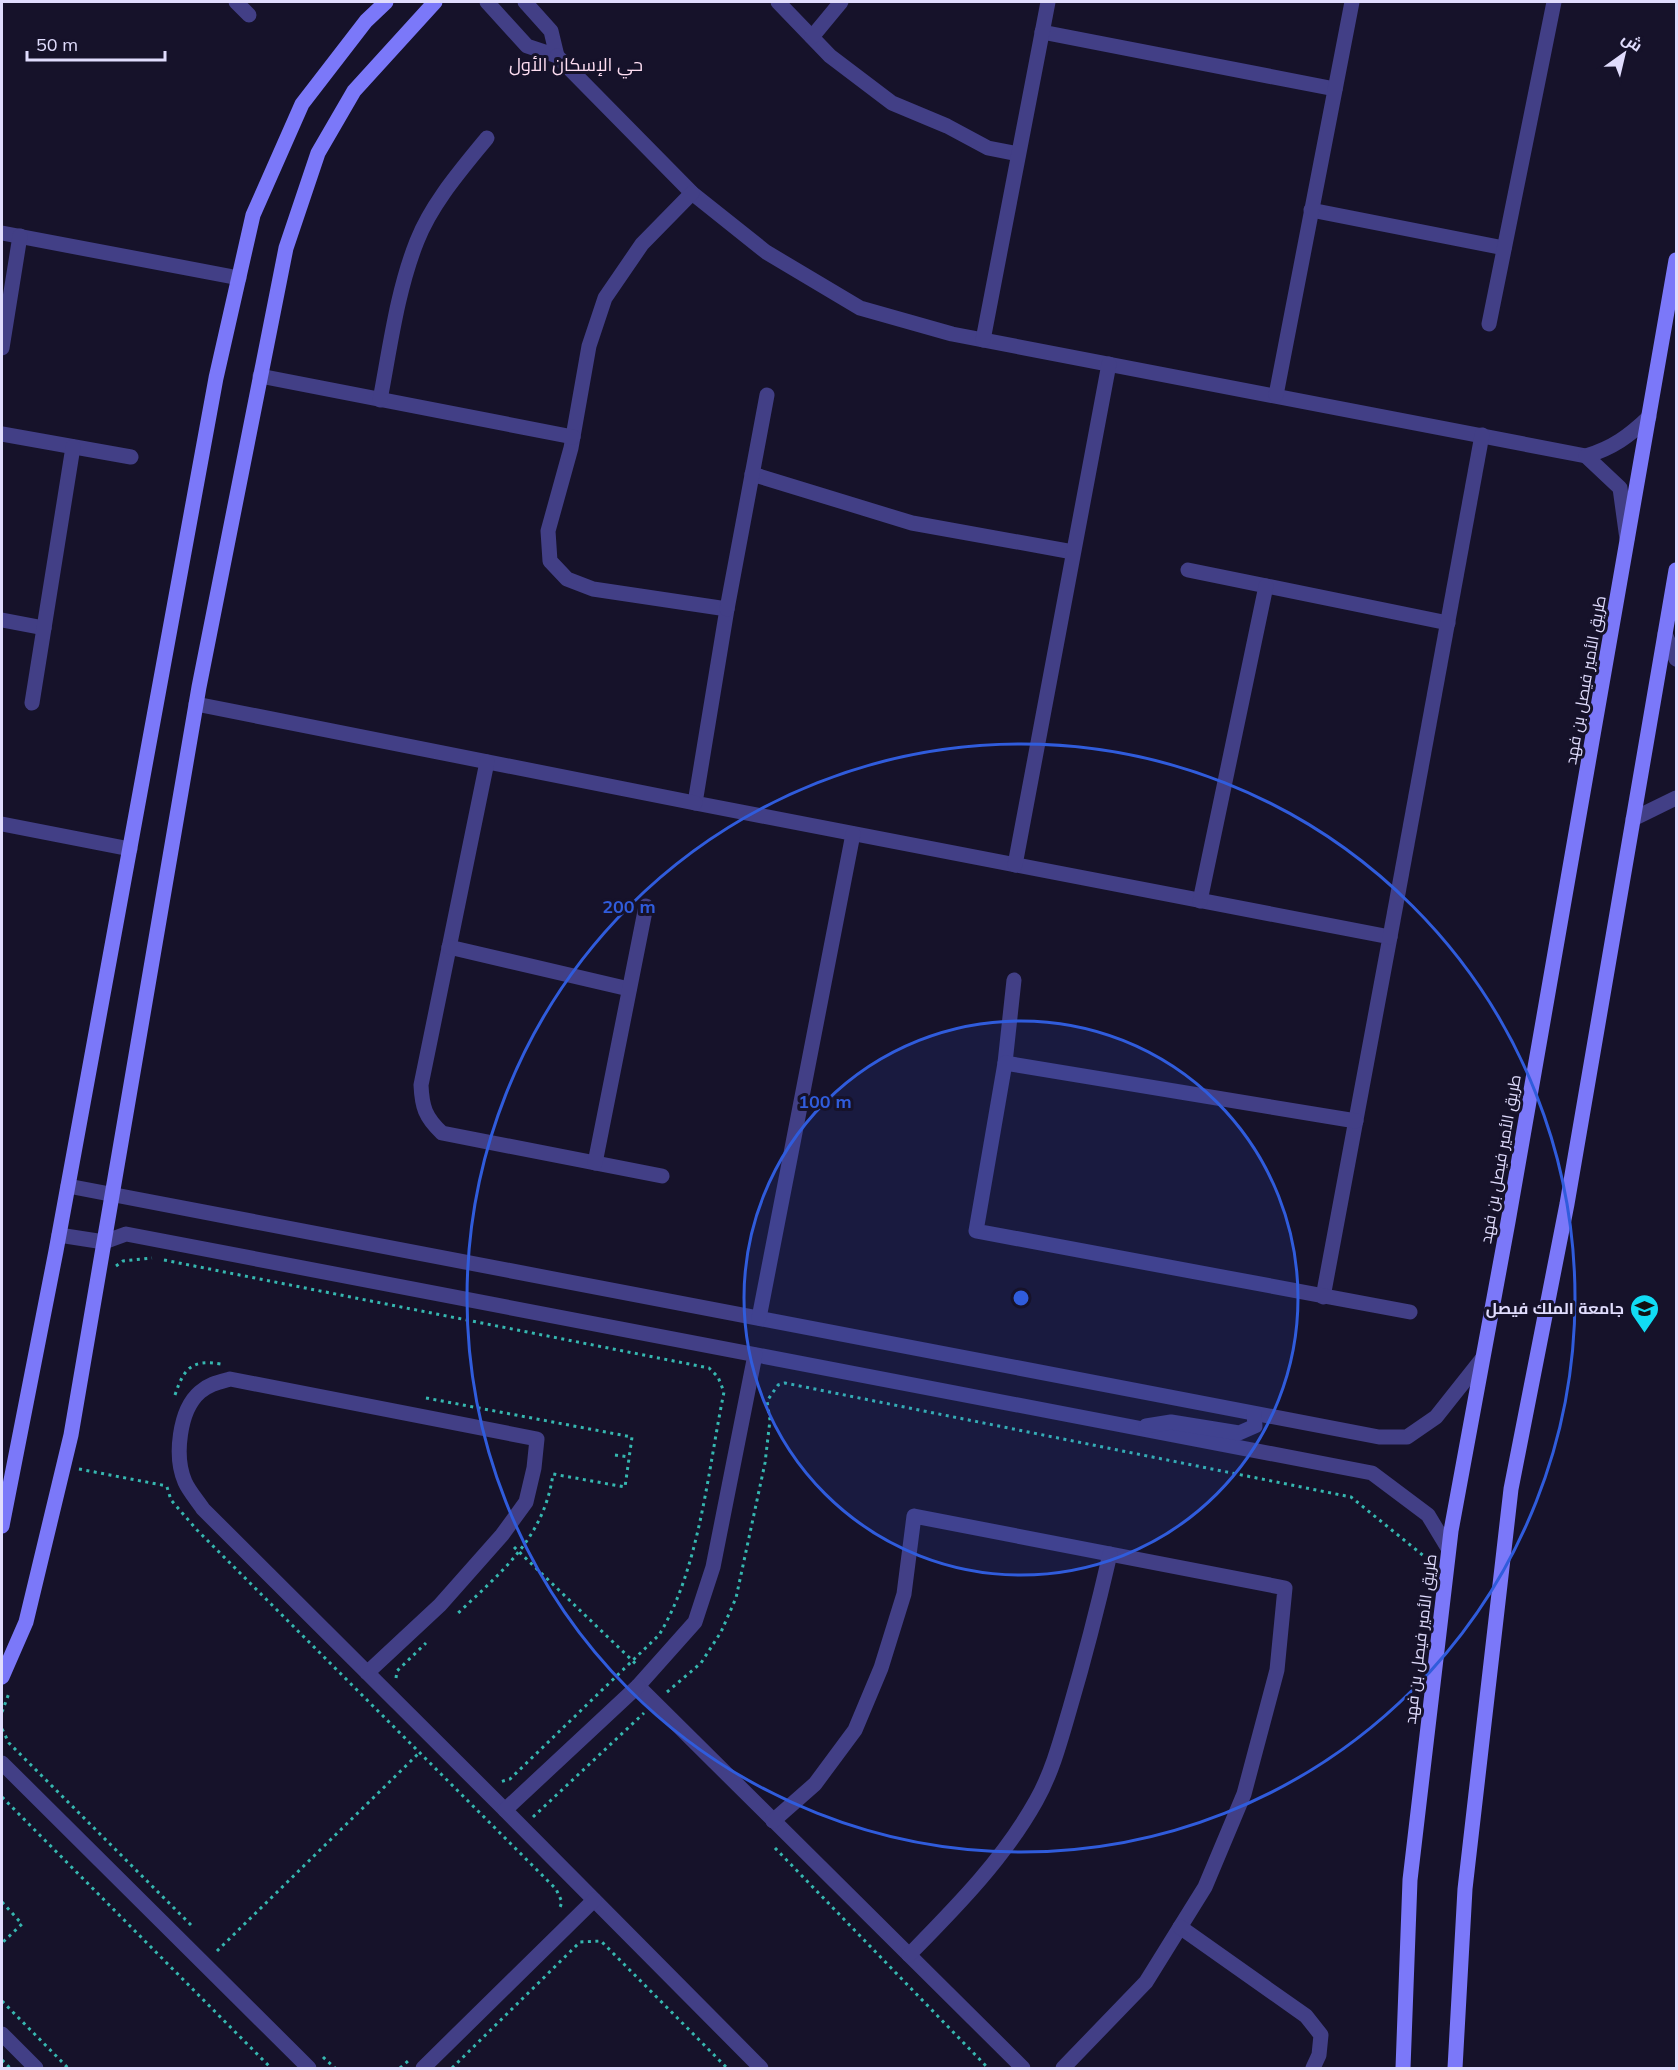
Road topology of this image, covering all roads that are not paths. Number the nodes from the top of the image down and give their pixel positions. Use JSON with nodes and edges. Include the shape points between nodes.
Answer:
{"nodes":[{"id":1,"x":236,"y":2,"type":"edge"},
{"id":2,"x":386,"y":2,"type":"edge"},
{"id":3,"x":435,"y":2,"type":"edge"},
{"id":4,"x":487,"y":2,"type":"edge"},
{"id":5,"x":525,"y":2,"type":"edge"},
{"id":6,"x":778,"y":2,"type":"edge"},
{"id":7,"x":841,"y":2,"type":"edge"},
{"id":8,"x":1048,"y":2,"type":"edge"},
{"id":9,"x":1352,"y":2,"type":"edge"},
{"id":10,"x":1554,"y":2,"type":"edge"},
{"id":11,"x":249,"y":15,"type":"dead end"},
{"id":12,"x":1042,"y":32,"type":"junction"},
{"id":13,"x":812,"y":37,"type":"junction"},
{"id":14,"x":557,"y":56,"type":"junction"},
{"id":15,"x":1335,"y":89,"type":"junction"},
{"id":16,"x":487,"y":138,"type":"dead end"},
{"id":17,"x":1018,"y":154,"type":"junction"},
{"id":18,"x":692,"y":193,"type":"junction"},
{"id":19,"x":1311,"y":210,"type":"junction"},
{"id":20,"x":2,"y":233,"type":"edge"},
{"id":21,"x":20,"y":236,"type":"junction"},
{"id":22,"x":1504,"y":248,"type":"junction"},
{"id":23,"x":1677,"y":260,"type":"edge"},
{"id":24,"x":239,"y":278,"type":"junction"},
{"id":25,"x":1489,"y":324,"type":"dead end"},
{"id":26,"x":983,"y":340,"type":"junction"},
{"id":27,"x":2,"y":348,"type":"edge"},
{"id":28,"x":1109,"y":364,"type":"junction"},
{"id":29,"x":260,"y":376,"type":"junction"},
{"id":30,"x":1276,"y":394,"type":"junction"},
{"id":31,"x":767,"y":395,"type":"dead end"},
{"id":32,"x":380,"y":400,"type":"junction"},
{"id":33,"x":1649,"y":417,"type":"junction"},
{"id":34,"x":2,"y":434,"type":"edge"},
{"id":35,"x":1482,"y":435,"type":"junction"},
{"id":36,"x":573,"y":437,"type":"junction"},
{"id":37,"x":73,"y":447,"type":"junction"},
{"id":38,"x":1586,"y":456,"type":"junction"},
{"id":39,"x":131,"y":457,"type":"dead end"},
{"id":40,"x":752,"y":474,"type":"junction"},
{"id":41,"x":1627,"y":541,"type":"junction"},
{"id":42,"x":1073,"y":552,"type":"junction"},
{"id":43,"x":1188,"y":570,"type":"dead end"},
{"id":44,"x":1677,"y":570,"type":"edge"},
{"id":45,"x":1266,"y":586,"type":"junction"},
{"id":46,"x":727,"y":609,"type":"junction"},
{"id":47,"x":2,"y":621,"type":"edge"},
{"id":48,"x":1448,"y":623,"type":"junction"},
{"id":49,"x":44,"y":628,"type":"junction"},
{"id":50,"x":1665,"y":634,"type":"junction"},
{"id":51,"x":1677,"y":659,"type":"edge"},
{"id":52,"x":32,"y":703,"type":"dead end"},
{"id":53,"x":196,"y":704,"type":"junction"},
{"id":54,"x":487,"y":762,"type":"junction"},
{"id":55,"x":1677,"y":798,"type":"edge"},
{"id":56,"x":695,"y":803,"type":"junction"},
{"id":57,"x":1633,"y":819,"type":"junction"},
{"id":58,"x":2,"y":824,"type":"edge"},
{"id":59,"x":853,"y":834,"type":"junction"},
{"id":60,"x":130,"y":849,"type":"junction"},
{"id":61,"x":1014,"y":865,"type":"junction"},
{"id":62,"x":1200,"y":901,"type":"junction"},
{"id":63,"x":646,"y":906,"type":"dead end"},
{"id":64,"x":1390,"y":937,"type":"junction"},
{"id":65,"x":449,"y":947,"type":"junction"},
{"id":66,"x":1014,"y":980,"type":"dead end"},
{"id":67,"x":630,"y":989,"type":"junction"},
{"id":68,"x":1005,"y":1063,"type":"junction"},
{"id":69,"x":1356,"y":1121,"type":"junction"},
{"id":70,"x":595,"y":1163,"type":"junction"},
{"id":71,"x":662,"y":1176,"type":"dead end"},
{"id":72,"x":68,"y":1186,"type":"junction"},
{"id":73,"x":112,"y":1194,"type":"junction"},
{"id":74,"x":59,"y":1235,"type":"junction"},
{"id":75,"x":104,"y":1242,"type":"junction"},
{"id":76,"x":1323,"y":1297,"type":"junction"},
{"id":77,"x":1410,"y":1312,"type":"dead end"},
{"id":78,"x":759,"y":1318,"type":"junction"},
{"id":79,"x":755,"y":1355,"type":"junction"},
{"id":80,"x":1482,"y":1359,"type":"junction"},
{"id":81,"x":1254,"y":1414,"type":"junction"},
{"id":82,"x":1134,"y":1427,"type":"junction"},
{"id":83,"x":2,"y":1526,"type":"edge"},
{"id":84,"x":1448,"y":1548,"type":"junction"},
{"id":85,"x":1110,"y":1554,"type":"junction"},
{"id":86,"x":367,"y":1673,"type":"junction"},
{"id":87,"x":2,"y":1677,"type":"edge"},
{"id":88,"x":642,"y":1681,"type":"junction"},
{"id":89,"x":2,"y":1763,"type":"edge"},
{"id":90,"x":504,"y":1810,"type":"junction"},
{"id":91,"x":773,"y":1821,"type":"junction"},
{"id":92,"x":594,"y":1900,"type":"junction"},
{"id":93,"x":1180,"y":1927,"type":"junction"},
{"id":94,"x":909,"y":1955,"type":"junction"},
{"id":95,"x":2,"y":2034,"type":"edge"},
{"id":96,"x":36,"y":2068,"type":"edge"},
{"id":97,"x":309,"y":2068,"type":"edge"},
{"id":98,"x":423,"y":2068,"type":"edge"},
{"id":99,"x":760,"y":2068,"type":"edge"},
{"id":100,"x":1023,"y":2068,"type":"edge"},
{"id":101,"x":1063,"y":2068,"type":"edge"},
{"id":102,"x":1313,"y":2068,"type":"edge"},
{"id":103,"x":1403,"y":2068,"type":"edge"},
{"id":104,"x":1455,"y":2068,"type":"edge"}],
"edges":[{"from":1,"to":11,"type":"street"},
{"from":2,"to":24,"type":"main road","via":[[366,21],[303,105],[253,215]]},
{"from":3,"to":29,"type":"main road","via":[[354,91],[318,153],[286,248]]},
{"from":4,"to":14,"type":"street","via":[[527,46]]},
{"from":5,"to":14,"type":"street","via":[[551,31]]},
{"from":6,"to":13,"type":"street"},
{"from":7,"to":13,"type":"street"},
{"from":8,"to":12,"type":"street"},
{"from":9,"to":15,"type":"street"},
{"from":10,"to":22,"type":"street"},
{"from":12,"to":15,"type":"street"},
{"from":12,"to":17,"type":"street"},
{"from":13,"to":17,"type":"street","via":[[830,56],[892,103],[988,148]]},
{"from":14,"to":18,"type":"street"},
{"from":15,"to":19,"type":"street"},
{"from":16,"to":32,"type":"street","via":[[450,184],[417,241],[401,296]]},
{"from":17,"to":26,"type":"street"},
{"from":18,"to":26,"type":"street","via":[[766,252],[860,308]]},
{"from":18,"to":36,"type":"street","via":[[642,244],[605,298],[589,346]]},
{"from":19,"to":22,"type":"street"},
{"from":19,"to":30,"type":"street"},
{"from":20,"to":21,"type":"street"},
{"from":21,"to":24,"type":"street"},
{"from":21,"to":27,"type":"street"},
{"from":22,"to":25,"type":"street"},
{"from":23,"to":33,"type":"main road","name":"طريق الأمير فيصل بن فهد"},
{"from":24,"to":60,"type":"main road","via":[[214,390]]},
{"from":26,"to":28,"type":"street"},
{"from":28,"to":30,"type":"street"},
{"from":28,"to":42,"type":"street"},
{"from":29,"to":32,"type":"street"},
{"from":29,"to":53,"type":"main road"},
{"from":30,"to":35,"type":"street"},
{"from":31,"to":40,"type":"street"},
{"from":32,"to":36,"type":"street"},
{"from":33,"to":38,"type":"street","via":[[1627,439]]},
{"from":33,"to":41,"type":"main road","name":"طريق الأمير فيصل بن فهد"},
{"from":34,"to":37,"type":"street"},
{"from":35,"to":38,"type":"street"},
{"from":35,"to":48,"type":"street"},
{"from":36,"to":46,"type":"street","via":[[548,531],[550,561],[567,579],[593,589]]},
{"from":37,"to":39,"type":"street"},
{"from":37,"to":49,"type":"street"},
{"from":38,"to":41,"type":"street","via":[[1620,488]]},
{"from":40,"to":42,"type":"street","via":[[912,523]]},
{"from":40,"to":46,"type":"street"},
{"from":41,"to":80,"type":"main road","name":"طريق الأمير فيصل بن فهد"},
{"from":42,"to":61,"type":"street"},
{"from":43,"to":45,"type":"street"},
{"from":44,"to":50,"type":"main road"},
{"from":45,"to":48,"type":"street"},
{"from":45,"to":62,"type":"street"},
{"from":46,"to":56,"type":"street"},
{"from":47,"to":49,"type":"street"},
{"from":48,"to":64,"type":"street"},
{"from":49,"to":52,"type":"street"},
{"from":50,"to":51,"type":"street"},
{"from":50,"to":57,"type":"main road"},
{"from":53,"to":54,"type":"street"},
{"from":53,"to":73,"type":"main road"},
{"from":54,"to":56,"type":"street"},
{"from":54,"to":65,"type":"street"},
{"from":55,"to":57,"type":"street"},
{"from":56,"to":59,"type":"street"},
{"from":57,"to":104,"type":"main road","via":[[1567,1204],[1511,1489],[1465,1889]]},
{"from":58,"to":60,"type":"street"},
{"from":59,"to":61,"type":"street"},
{"from":59,"to":78,"type":"street"},
{"from":60,"to":72,"type":"main road"},
{"from":61,"to":62,"type":"street"},
{"from":62,"to":64,"type":"street"},
{"from":63,"to":67,"type":"street"},
{"from":64,"to":69,"type":"street"},
{"from":65,"to":67,"type":"street"},
{"from":65,"to":70,"type":"street","via":[[421,1085],[423,1109],[429,1121],[442,1133]]},
{"from":66,"to":68,"type":"street"},
{"from":67,"to":70,"type":"street"},
{"from":68,"to":69,"type":"street"},
{"from":68,"to":76,"type":"street","via":[[976,1231]]},
{"from":69,"to":76,"type":"street"},
{"from":70,"to":71,"type":"street"},
{"from":72,"to":73,"type":"street"},
{"from":72,"to":74,"type":"main road"},
{"from":73,"to":75,"type":"main road"},
{"from":73,"to":78,"type":"street"},
{"from":74,"to":75,"type":"street"},
{"from":74,"to":83,"type":"main road"},
{"from":75,"to":79,"type":"street","via":[[126,1234]]},
{"from":75,"to":87,"type":"main road","via":[[71,1435],[26,1622]]},
{"from":76,"to":77,"type":"street"},
{"from":78,"to":81,"type":"street"},
{"from":79,"to":82,"type":"street"},
{"from":79,"to":88,"type":"street","via":[[713,1567],[695,1622]]},
{"from":80,"to":81,"type":"street","via":[[1436,1417],[1407,1437],[1379,1437]]},
{"from":80,"to":84,"type":"main road","name":"طريق الأمير فيصل بن فهد"},
{"from":81,"to":82,"type":"street","via":[[1255,1426],[1239,1433],[1171,1422]]},
{"from":82,"to":84,"type":"street","via":[[1372,1473],[1428,1515]]},
{"from":84,"to":103,"type":"main road","name":"طريق الأمير فيصل بن فهد","via":[[1410,1880]]},
{"from":85,"to":91,"type":"street","via":[[914,1516],[904,1594],[882,1668],[855,1730],[815,1784]]},
{"from":85,"to":93,"type":"street","via":[[1285,1588],[1277,1670],[1244,1794],[1205,1887]]},
{"from":85,"to":94,"type":"street","via":[[1063,1734],[1036,1801],[1003,1852]]},
{"from":86,"to":86,"type":"street","via":[[203,1509],[184,1481],[179,1452],[187,1409],[211,1384],[230,1379],[537,1439],[526,1502],[502,1536],[440,1605]]},
{"from":86,"to":90,"type":"street"},
{"from":88,"to":90,"type":"street"},
{"from":88,"to":91,"type":"street","via":[[655,1703]]},
{"from":89,"to":97,"type":"street"},
{"from":90,"to":92,"type":"street"},
{"from":91,"to":94,"type":"street"},
{"from":92,"to":98,"type":"street"},
{"from":92,"to":99,"type":"street"},
{"from":93,"to":101,"type":"street","via":[[1146,1982]]},
{"from":93,"to":102,"type":"street","via":[[1306,2016],[1321,2035]]},
{"from":94,"to":100,"type":"street"},
{"from":95,"to":96,"type":"street"}]}
